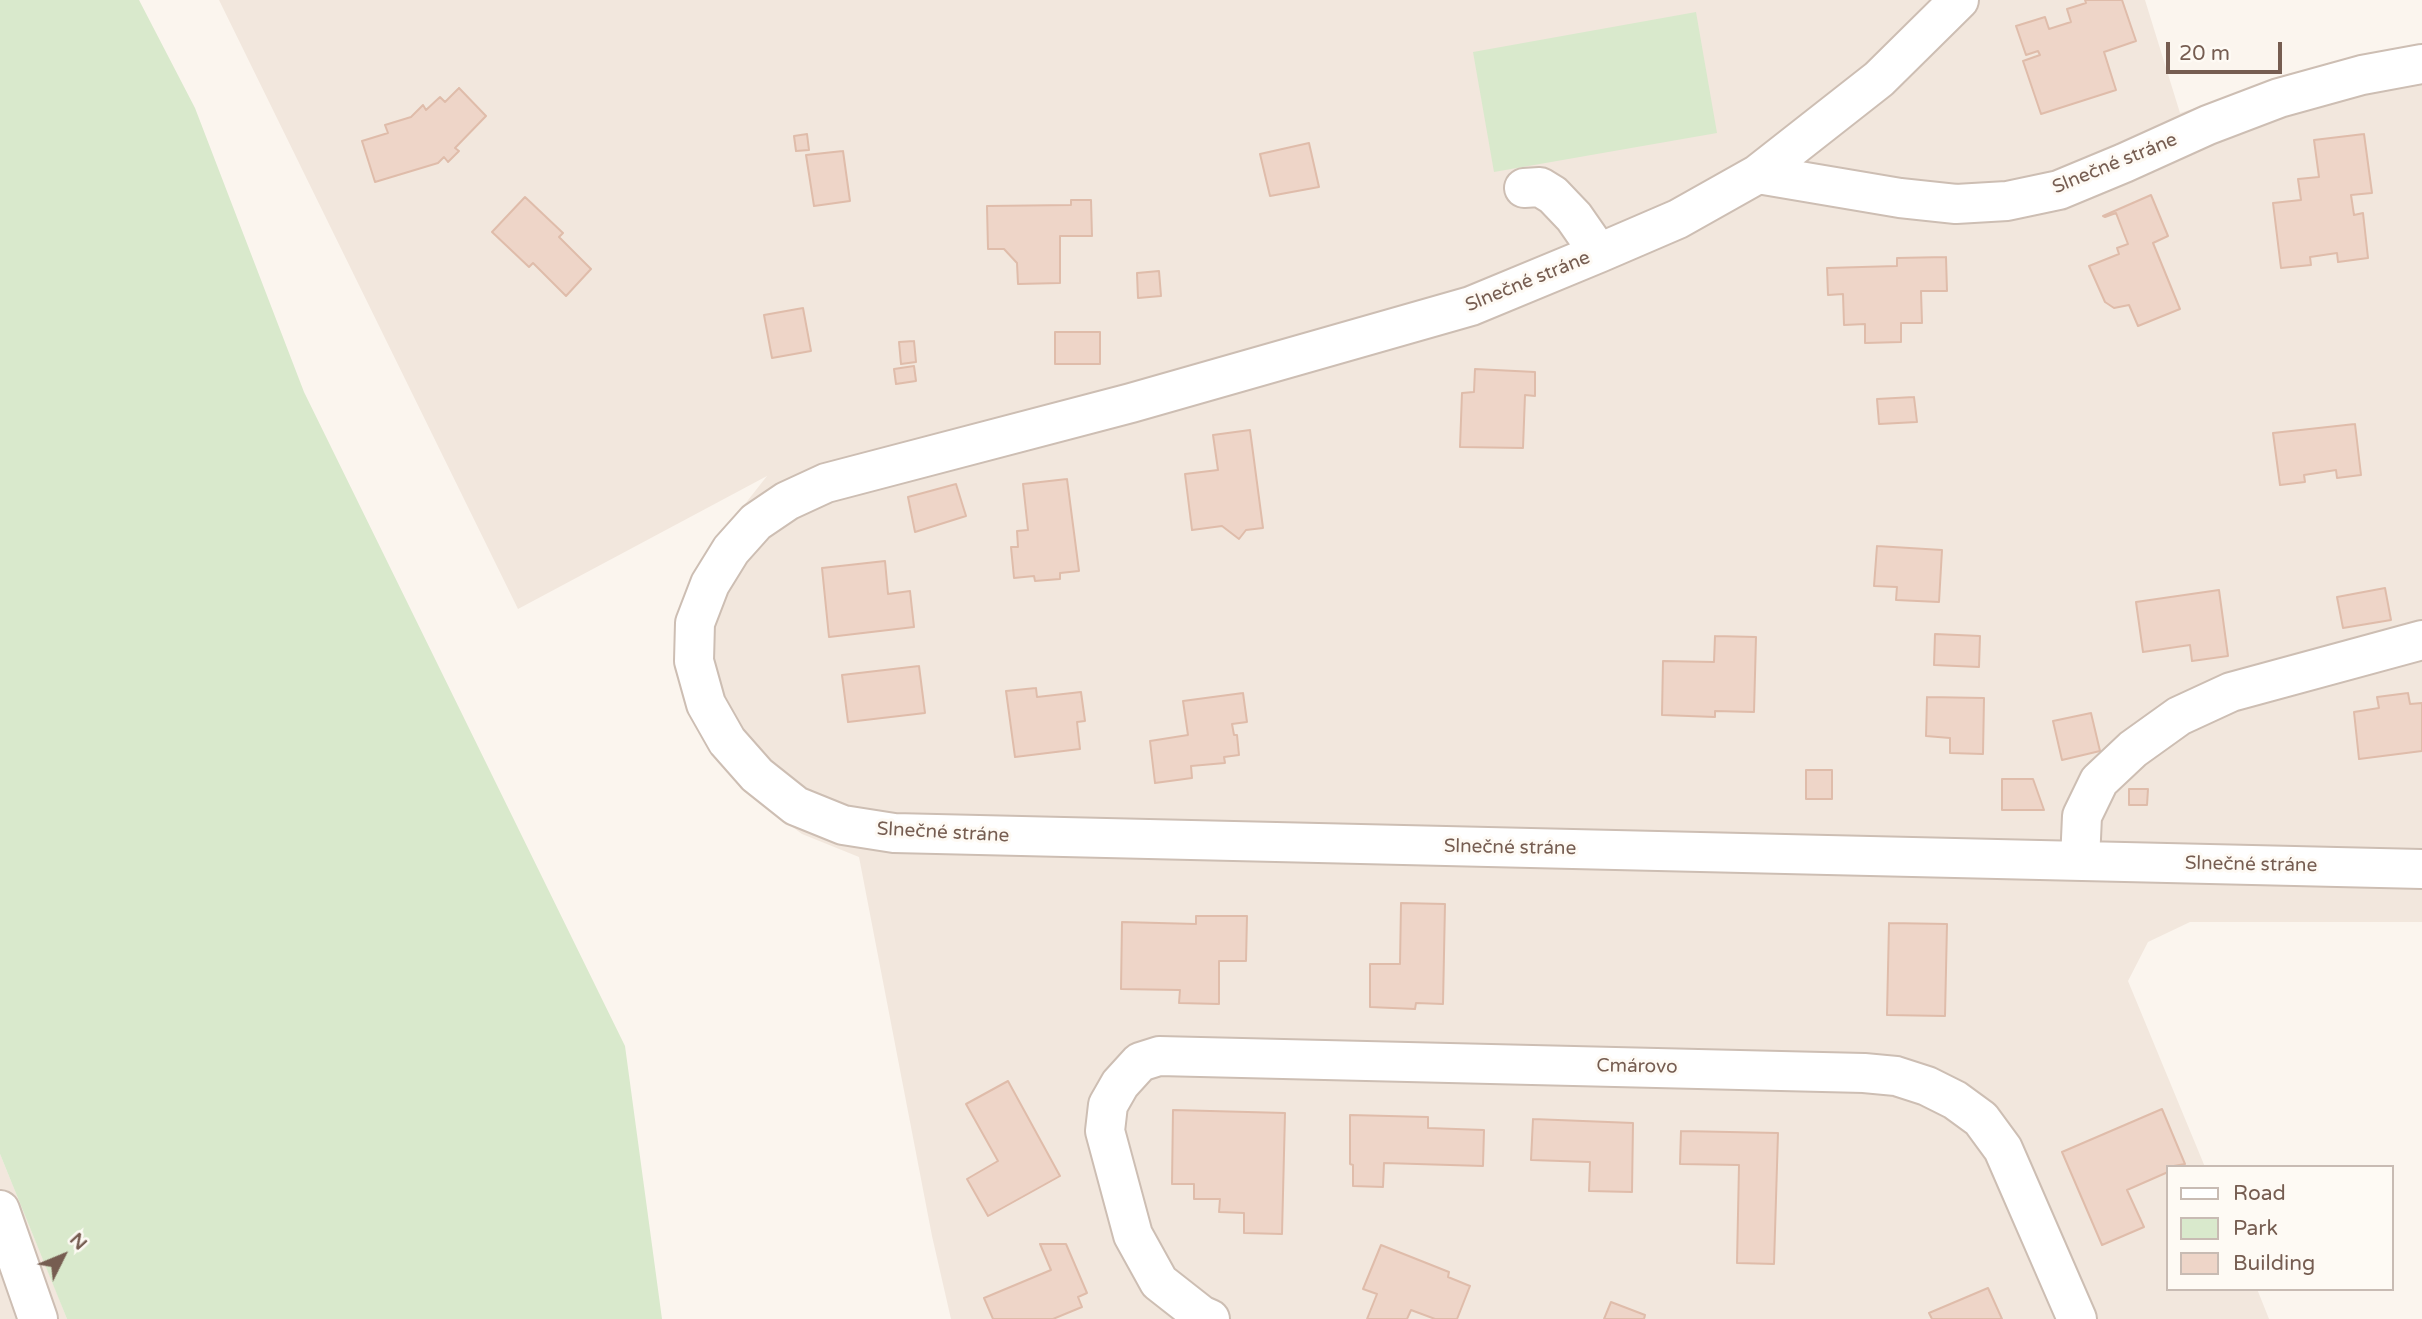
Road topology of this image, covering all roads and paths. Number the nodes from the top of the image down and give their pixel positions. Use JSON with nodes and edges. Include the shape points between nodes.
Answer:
{"nodes":[{"id":1,"x":1959,"y":0,"type":"edge"},
{"id":2,"x":2422,"y":64,"type":"edge"},
{"id":3,"x":1758,"y":174,"type":"junction"},
{"id":4,"x":1524,"y":188,"type":"dead end"},
{"id":5,"x":1599,"y":253,"type":"junction"},
{"id":6,"x":2422,"y":640,"type":"edge"},
{"id":7,"x":2080,"y":861,"type":"junction"},
{"id":8,"x":2422,"y":869,"type":"edge"},
{"id":9,"x":0,"y":1210,"type":"edge"},
{"id":10,"x":38,"y":1319,"type":"edge"},
{"id":11,"x":1210,"y":1319,"type":"edge"},
{"id":12,"x":2077,"y":1319,"type":"edge"}],
"edges":[{"from":1,"to":3,"type":"street","name":"Slnečné stráne","via":[[1879,79]]},
{"from":2,"to":3,"type":"street","name":"Slnečné stráne","via":[[2279,98],[2059,190],[2007,201],[1956,204],[1900,198]]},
{"from":3,"to":5,"type":"street","name":"Slnečné stráne","via":[[1678,219]]},
{"from":4,"to":5,"type":"street","via":[[1540,187],[1553,195]]},
{"from":5,"to":7,"type":"street","name":"Slnečné stráne","via":[[1471,306],[827,483],[787,501],[756,522],[709,584],[695,623],[694,662],[706,704],[727,741],[757,775],[796,806],[843,825],[894,833]]},
{"from":6,"to":7,"type":"street","via":[[2231,692],[2179,716],[2099,781],[2082,816]]},
{"from":7,"to":8,"type":"street","name":"Slnečné stráne"},
{"from":9,"to":10,"type":"street"},
{"from":11,"to":12,"type":"street","name":"Cmárovo","via":[[1159,1282],[1152,1270],[1133,1235],[1105,1131],[1108,1105],[1120,1084],[1140,1062],[1159,1056],[1896,1076],[1955,1100],[1981,1119],[2003,1149]]}]}
